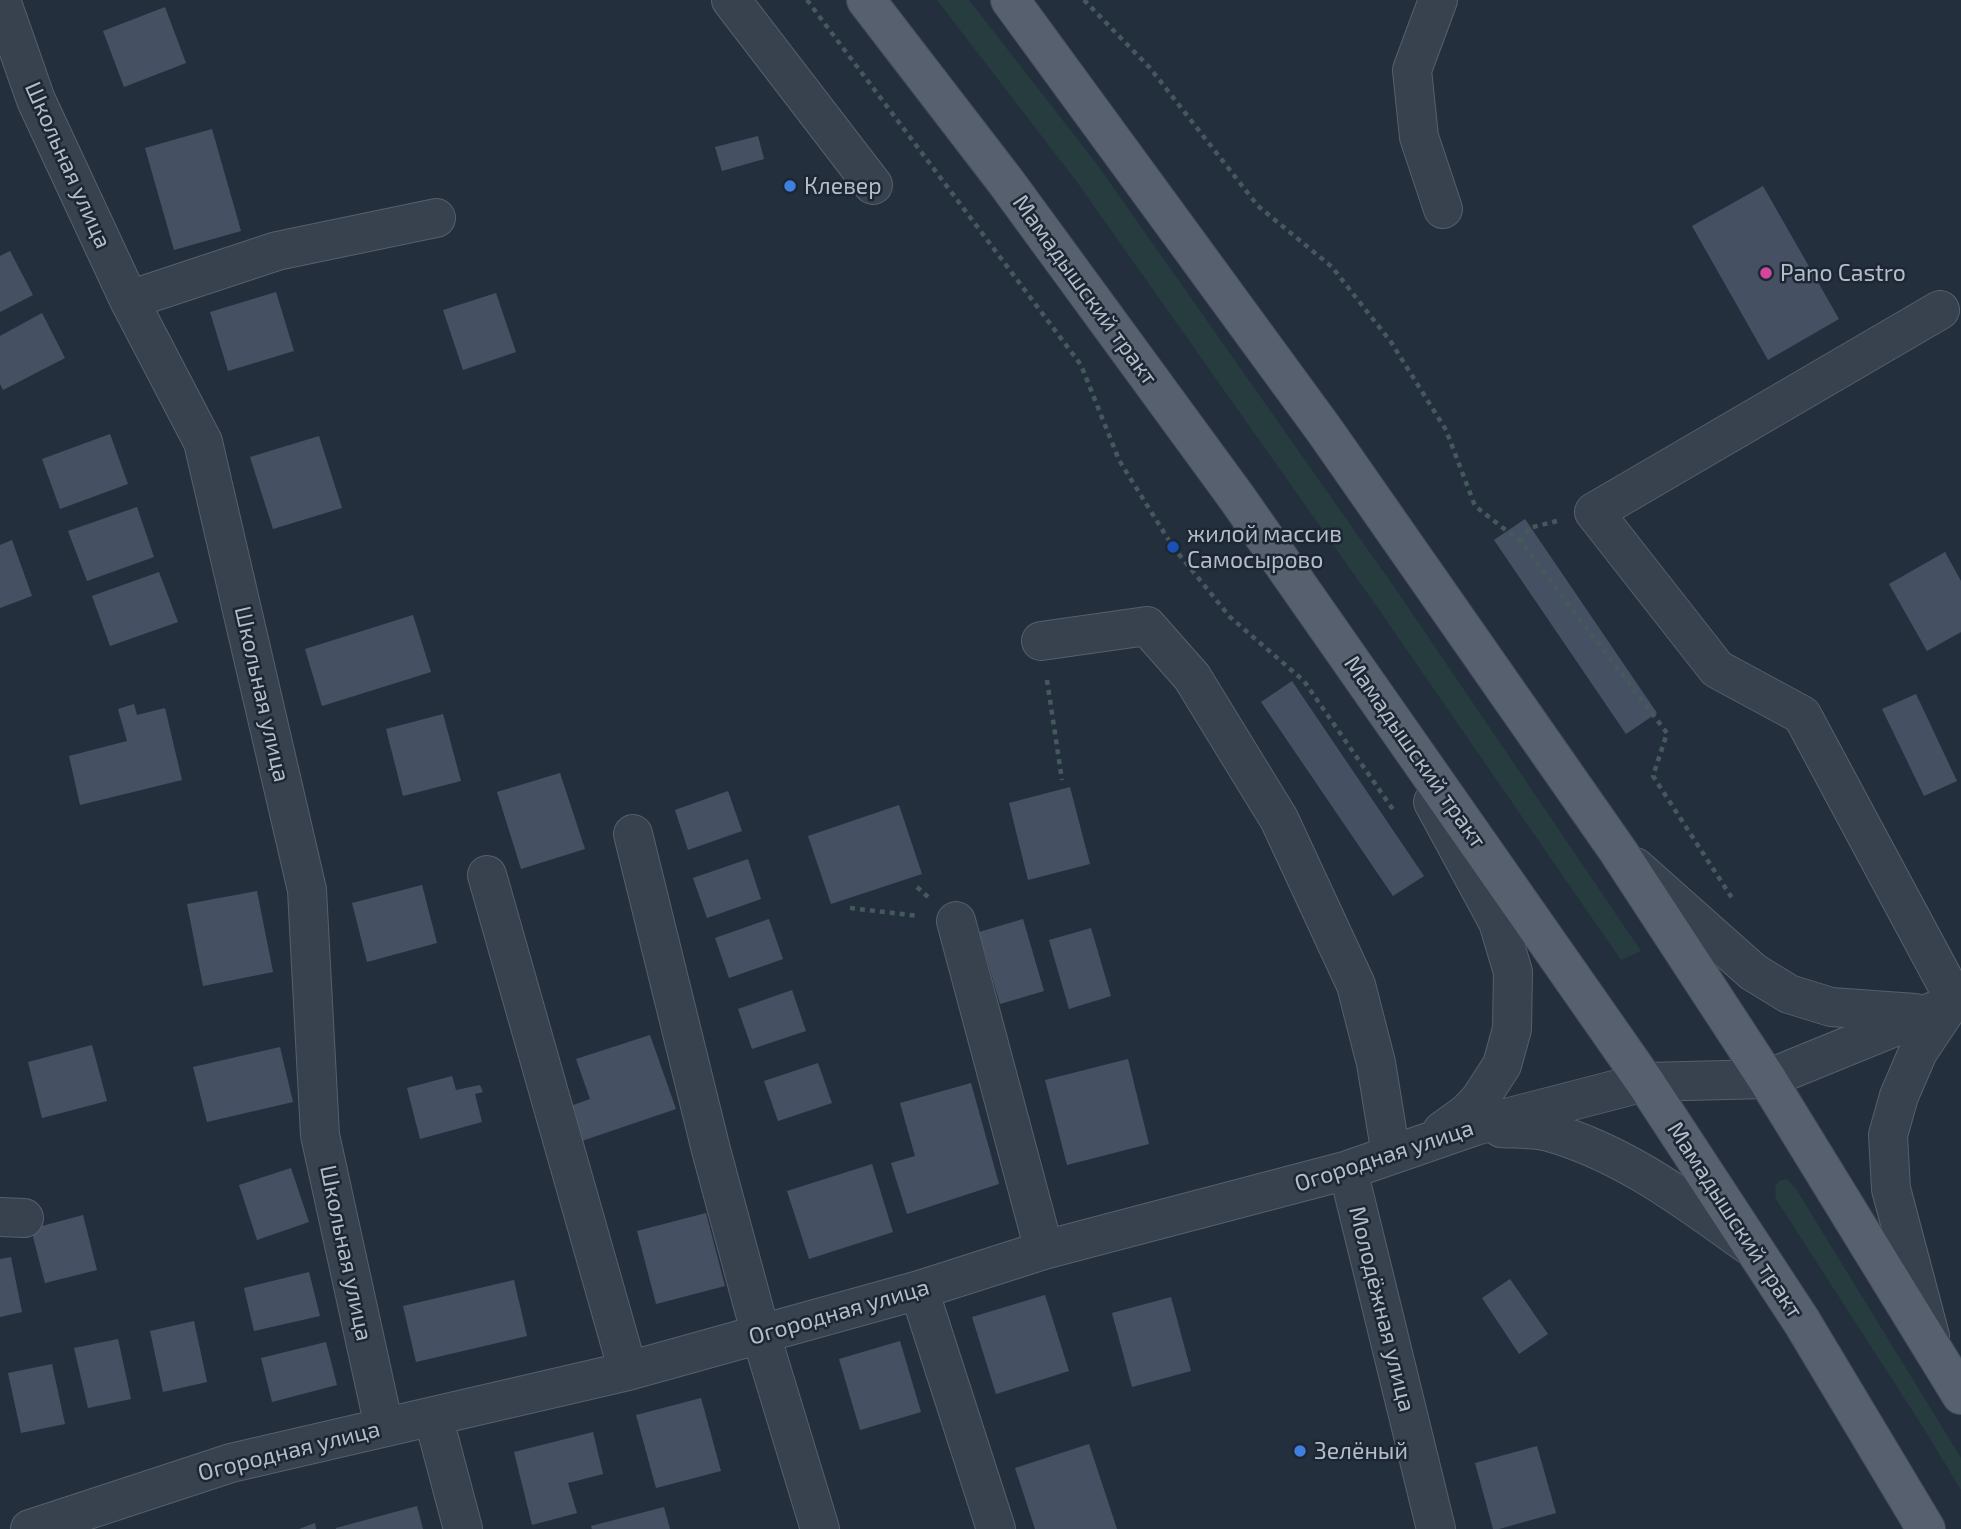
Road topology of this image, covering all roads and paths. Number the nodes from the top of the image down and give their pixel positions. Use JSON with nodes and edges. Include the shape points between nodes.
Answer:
{"nodes":[{"id":1,"x":1,"y":0,"type":"edge"},
{"id":2,"x":731,"y":0,"type":"edge"},
{"id":3,"x":807,"y":0,"type":"edge"},
{"id":4,"x":866,"y":0,"type":"edge"},
{"id":5,"x":1010,"y":0,"type":"edge"},
{"id":6,"x":1084,"y":0,"type":"edge"},
{"id":7,"x":1438,"y":0,"type":"edge"},
{"id":8,"x":873,"y":185,"type":"dead end"},
{"id":9,"x":1443,"y":209,"type":"dead end"},
{"id":10,"x":436,"y":218,"type":"dead end"},
{"id":11,"x":129,"y":300,"type":"junction"},
{"id":12,"x":1940,"y":310,"type":"dead end"},
{"id":13,"x":1041,"y":641,"type":"joint"},
{"id":14,"x":1377,"y":698,"type":"junction"},
{"id":15,"x":1062,"y":780,"type":"dead end"},
{"id":16,"x":1392,"y":808,"type":"dead end"},
{"id":17,"x":633,"y":834,"type":"dead end"},
{"id":18,"x":1618,"y":851,"type":"junction"},
{"id":19,"x":487,"y":875,"type":"dead end"},
{"id":20,"x":1736,"y":904,"type":"dead end"},
{"id":21,"x":850,"y":908,"type":"dead end"},
{"id":22,"x":956,"y":920,"type":"joint"},
{"id":23,"x":1948,"y":1005,"type":"edge"},
{"id":24,"x":1767,"y":1079,"type":"junction"},
{"id":25,"x":1644,"y":1082,"type":"junction"},
{"id":26,"x":1475,"y":1126,"type":"junction"},
{"id":27,"x":1407,"y":1150,"type":"junction"},
{"id":28,"x":1348,"y":1170,"type":"junction"},
{"id":29,"x":1753,"y":1248,"type":"junction"},
{"id":30,"x":1044,"y":1250,"type":"junction"},
{"id":31,"x":919,"y":1290,"type":"junction"},
{"id":32,"x":749,"y":1338,"type":"junction"},
{"id":33,"x":1934,"y":1351,"type":"junction"},
{"id":34,"x":628,"y":1371,"type":"junction"},
{"id":35,"x":1961,"y":1395,"type":"edge"},
{"id":36,"x":433,"y":1416,"type":"junction"},
{"id":37,"x":384,"y":1427,"type":"junction"},
{"id":38,"x":30,"y":1529,"type":"edge"},
{"id":39,"x":463,"y":1529,"type":"edge"},
{"id":40,"x":799,"y":1529,"type":"edge"},
{"id":41,"x":820,"y":1529,"type":"edge"},
{"id":42,"x":996,"y":1529,"type":"edge"},
{"id":43,"x":1436,"y":1529,"type":"edge"},
{"id":44,"x":1926,"y":1529,"type":"edge"}],
"edges":[{"from":1,"to":11,"type":"street","name":"Школьная улица","via":[[36,100]]},
{"from":2,"to":8,"type":"street"},
{"from":3,"to":16,"type":"path","via":[[1081,365],[1119,460],[1173,547],[1230,617],[1304,681]]},
{"from":4,"to":14,"type":"main road","name":"Мамадышский тракт","via":[[1163,396]]},
{"from":5,"to":18,"type":"main road","via":[[1325,431]]},
{"from":6,"to":20,"type":"path","via":[[1150,68],[1258,206],[1332,267],[1391,342],[1447,429],[1475,506],[1521,542],[1667,733],[1653,776]]},
{"from":7,"to":9,"type":"street","via":[[1412,70],[1419,137]]},
{"from":10,"to":11,"type":"street","via":[[276,251]]},
{"from":11,"to":37,"type":"street","name":"Школьная улица","via":[[203,442],[307,890],[320,1135]]},
{"from":12,"to":23,"type":"street","via":[[1594,512],[1717,668],[1802,715]]},
{"from":13,"to":15,"type":"path"},
{"from":13,"to":27,"type":"street","via":[[1147,626],[1192,677],[1279,819],[1356,985],[1376,1063]]},
{"from":14,"to":25,"type":"main road","name":"Мамадышский тракт"},
{"from":14,"to":27,"type":"street","via":[[1498,922],[1513,972],[1512,1029],[1502,1065],[1467,1113]]},
{"from":17,"to":32,"type":"street","via":[[711,1150]]},
{"from":18,"to":23,"type":"street","via":[[1753,972],[1789,994],[1831,1007]]},
{"from":18,"to":24,"type":"main road"},
{"from":19,"to":34,"type":"street"},
{"from":21,"to":22,"type":"path"},
{"from":22,"to":30,"type":"street"},
{"from":23,"to":24,"type":"street"},
{"from":23,"to":33,"type":"street","via":[[1918,1052],[1888,1135],[1891,1189]]},
{"from":24,"to":25,"type":"street","name":"Огородная улица"},
{"from":24,"to":33,"type":"main road"},
{"from":25,"to":26,"type":"street","name":"Огородная улица"},
{"from":25,"to":29,"type":"main road","name":"Мамадышский тракт"},
{"from":26,"to":27,"type":"street","name":"Огородная улица"},
{"from":26,"to":29,"type":"street","via":[[1547,1132],[1612,1155],[1670,1189]]},
{"from":27,"to":28,"type":"street","name":"Огородная улица"},
{"from":28,"to":30,"type":"street","name":"Огородная улица"},
{"from":28,"to":43,"type":"street","name":"Молодёжная улица"},
{"from":29,"to":44,"type":"main road","name":"Мамадышский тракт"},
{"from":30,"to":31,"type":"street","name":"Огородная улица"},
{"from":31,"to":32,"type":"street","name":"Огородная улица"},
{"from":31,"to":42,"type":"street"},
{"from":32,"to":34,"type":"street","name":"Огородная улица"},
{"from":32,"to":40,"type":"street"},
{"from":32,"to":41,"type":"street"},
{"from":33,"to":35,"type":"main road"},
{"from":34,"to":36,"type":"street","name":"Огородная улица"},
{"from":36,"to":37,"type":"street","name":"Огородная улица"},
{"from":36,"to":39,"type":"street"},
{"from":37,"to":38,"type":"street","name":"Огородная улица","via":[[231,1463]]}]}
